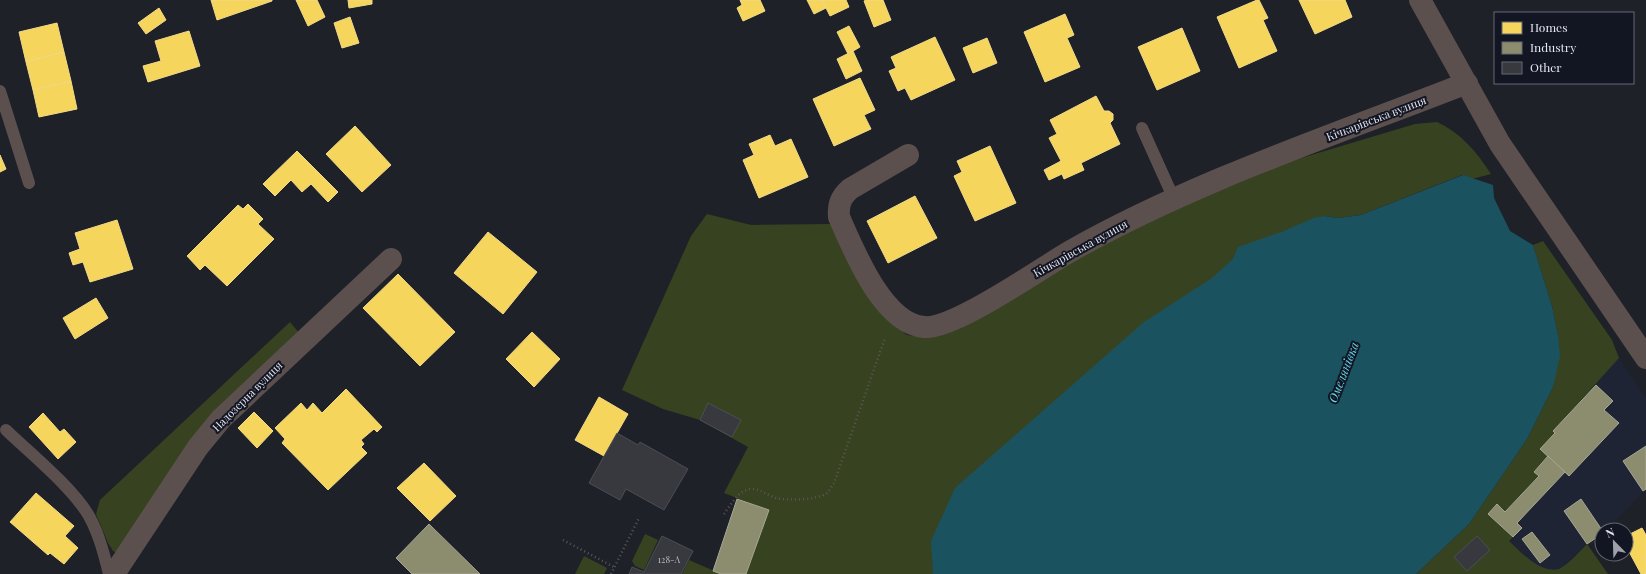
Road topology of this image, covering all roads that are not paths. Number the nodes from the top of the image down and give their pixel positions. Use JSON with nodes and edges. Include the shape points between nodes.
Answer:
{"nodes":[{"id":1,"x":1420,"y":0,"type":"edge"},
{"id":2,"x":1467,"y":83,"type":"junction"},
{"id":3,"x":0,"y":91,"type":"edge"},
{"id":4,"x":1142,"y":128,"type":"dead end"},
{"id":5,"x":908,"y":155,"type":"dead end"},
{"id":6,"x":28,"y":183,"type":"dead end"},
{"id":7,"x":1174,"y":199,"type":"junction"},
{"id":8,"x":391,"y":259,"type":"dead end"},
{"id":9,"x":1646,"y":358,"type":"edge"},
{"id":10,"x":6,"y":430,"type":"dead end"},
{"id":11,"x":109,"y":574,"type":"edge"},
{"id":12,"x":114,"y":574,"type":"edge"}],
"edges":[{"from":1,"to":2,"type":"street"},
{"from":2,"to":7,"type":"street","name":"Кічкарівська вулиця"},
{"from":2,"to":9,"type":"street","via":[[1500,144]]},
{"from":3,"to":6,"type":"lane"},
{"from":4,"to":7,"type":"lane"},
{"from":5,"to":7,"type":"street","name":"Кічкарівська вулиця","via":[[850,188],[838,206],[839,217],[873,287],[893,313],[910,325],[926,328],[955,319],[1138,215]]},
{"from":8,"to":12,"type":"street","name":"Надозерна вулиця","via":[[221,419],[198,447]]},
{"from":10,"to":11,"type":"lane","via":[[77,499],[89,517],[102,547]]}]}
